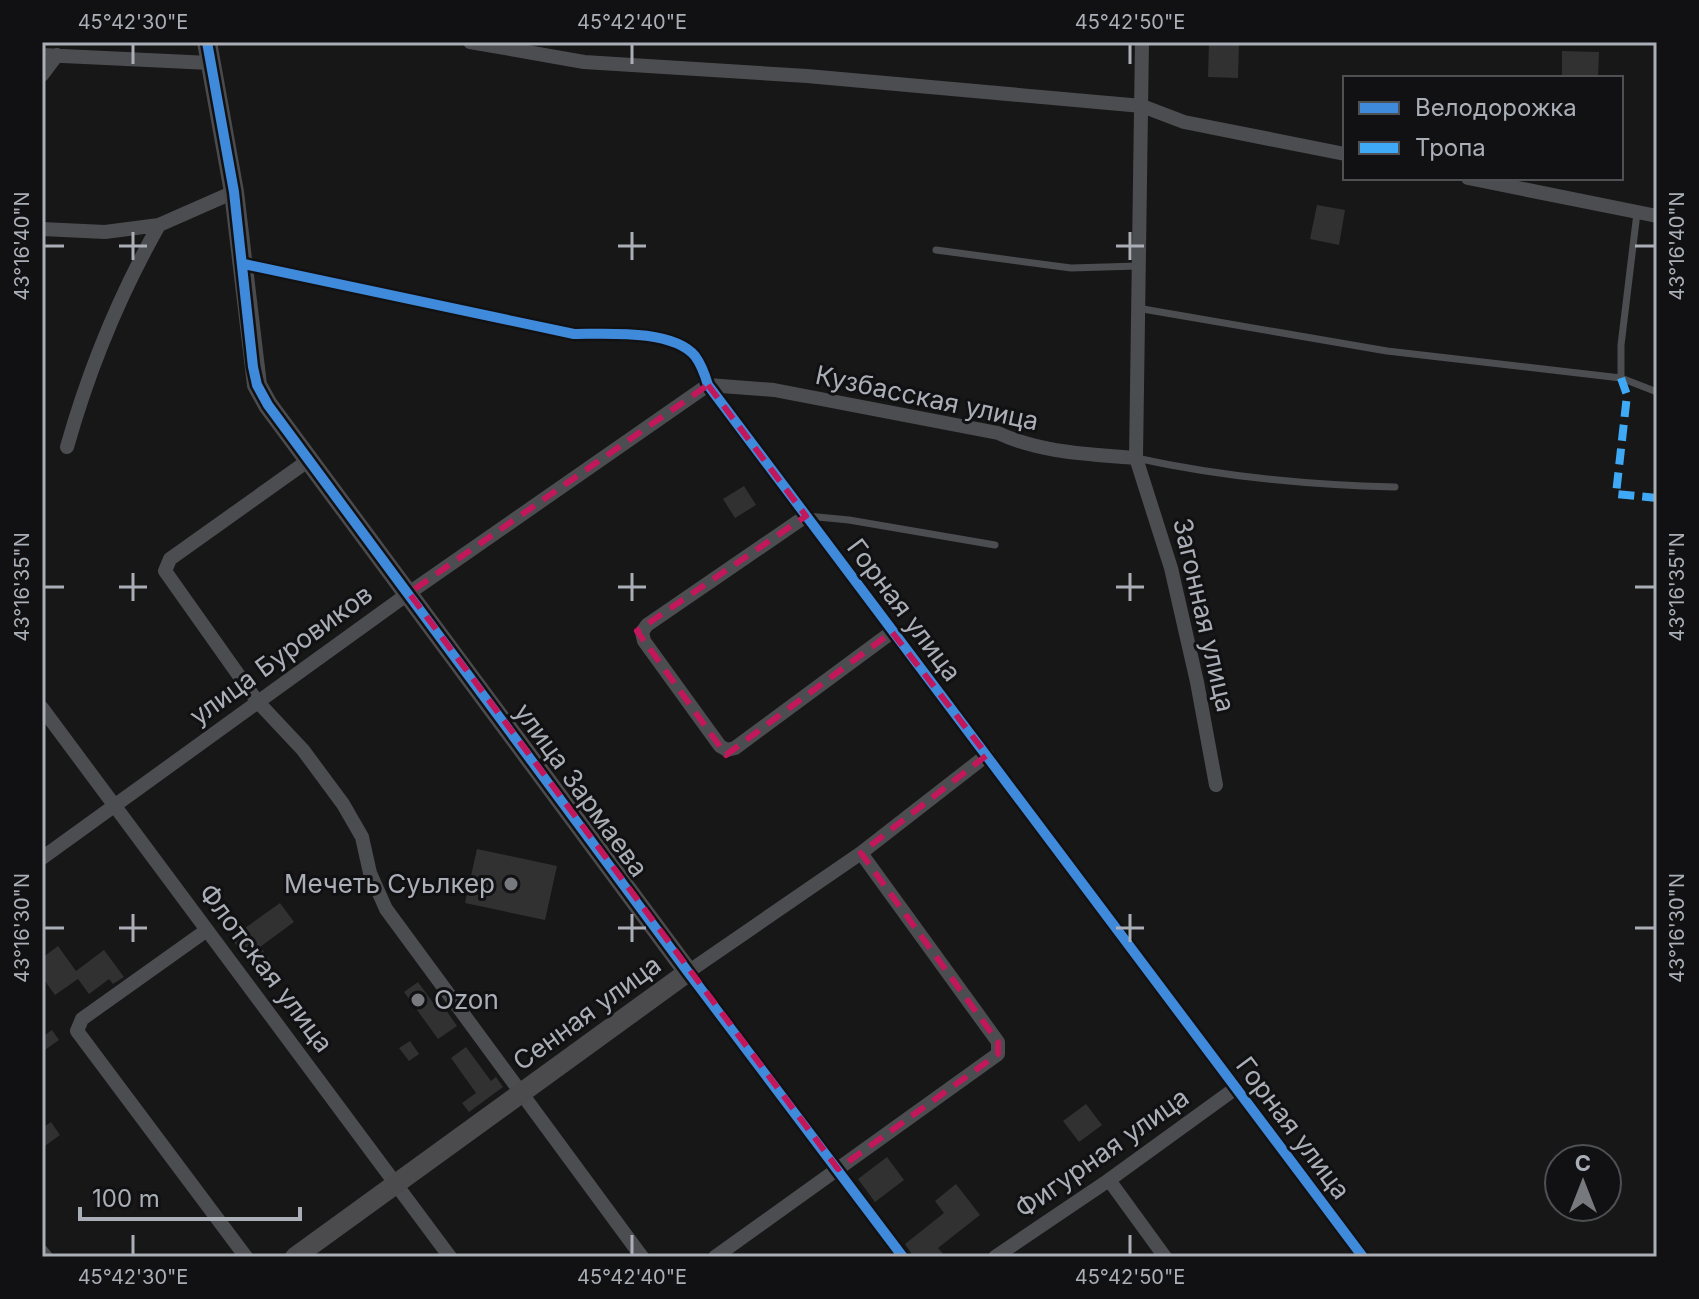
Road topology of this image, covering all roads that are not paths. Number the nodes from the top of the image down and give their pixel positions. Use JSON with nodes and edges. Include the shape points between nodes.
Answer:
{"nodes":[{"id":1,"x":207,"y":42,"type":"edge"},
{"id":2,"x":470,"y":42,"type":"edge"},
{"id":3,"x":1142,"y":42,"type":"edge"},
{"id":4,"x":49,"y":55,"type":"edge"},
{"id":5,"x":210,"y":63,"type":"junction"},
{"id":6,"x":42,"y":75,"type":"edge"},
{"id":7,"x":1142,"y":106,"type":"junction"},
{"id":8,"x":1343,"y":154,"type":"edge"},
{"id":9,"x":1478,"y":180,"type":"edge"},
{"id":10,"x":234,"y":192,"type":"junction"},
{"id":11,"x":1637,"y":212,"type":"junction"},
{"id":12,"x":1657,"y":216,"type":"edge"},
{"id":13,"x":159,"y":225,"type":"junction"},
{"id":14,"x":42,"y":229,"type":"edge"},
{"id":15,"x":936,"y":250,"type":"dead end"},
{"id":16,"x":244,"y":264,"type":"junction"},
{"id":17,"x":1138,"y":266,"type":"junction"},
{"id":18,"x":1137,"y":308,"type":"junction"},
{"id":19,"x":1621,"y":378,"type":"junction"},
{"id":20,"x":708,"y":385,"type":"junction"},
{"id":21,"x":1657,"y":392,"type":"edge"},
{"id":22,"x":67,"y":447,"type":"dead end"},
{"id":23,"x":1136,"y":458,"type":"junction"},
{"id":24,"x":309,"y":460,"type":"junction"},
{"id":25,"x":1395,"y":487,"type":"dead end"},
{"id":26,"x":806,"y":516,"type":"junction"},
{"id":27,"x":995,"y":545,"type":"dead end"},
{"id":28,"x":409,"y":593,"type":"junction"},
{"id":29,"x":892,"y":632,"type":"junction"},
{"id":30,"x":257,"y":701,"type":"junction"},
{"id":31,"x":42,"y":708,"type":"edge"},
{"id":32,"x":987,"y":755,"type":"junction"},
{"id":33,"x":1216,"y":785,"type":"dead end"},
{"id":34,"x":115,"y":805,"type":"junction"},
{"id":35,"x":861,"y":853,"type":"junction"},
{"id":36,"x":42,"y":858,"type":"edge"},
{"id":37,"x":207,"y":930,"type":"junction"},
{"id":38,"x":688,"y":972,"type":"junction"},
{"id":39,"x":1236,"y":1088,"type":"junction"},
{"id":40,"x":520,"y":1092,"type":"junction"},
{"id":41,"x":838,"y":1169,"type":"junction"},
{"id":42,"x":1109,"y":1180,"type":"junction"},
{"id":43,"x":396,"y":1182,"type":"junction"},
{"id":44,"x":42,"y":1252,"type":"edge"},
{"id":45,"x":46,"y":1257,"type":"edge"},
{"id":46,"x":246,"y":1257,"type":"edge"},
{"id":47,"x":295,"y":1257,"type":"edge"},
{"id":48,"x":450,"y":1257,"type":"edge"},
{"id":49,"x":642,"y":1257,"type":"edge"},
{"id":50,"x":715,"y":1257,"type":"edge"},
{"id":51,"x":903,"y":1257,"type":"edge"},
{"id":52,"x":995,"y":1257,"type":"edge"},
{"id":53,"x":1165,"y":1257,"type":"edge"},
{"id":54,"x":1363,"y":1257,"type":"edge"}],
"edges":[{"from":1,"to":5,"type":"street","name":"улица Зармаева"},
{"from":2,"to":7,"type":"street","via":[[584,62]]},
{"from":3,"to":7,"type":"street","name":"Загонная улица"},
{"from":4,"to":5,"type":"street"},
{"from":4,"to":6,"type":"street"},
{"from":5,"to":10,"type":"street","name":"улица Зармаева"},
{"from":7,"to":8,"type":"street","via":[[1184,122]]},
{"from":7,"to":17,"type":"street","name":"Загонная улица"},
{"from":9,"to":11,"type":"street"},
{"from":10,"to":13,"type":"street"},
{"from":10,"to":16,"type":"street","name":"улица Зармаева"},
{"from":11,"to":12,"type":"street"},
{"from":11,"to":19,"type":"lane"},
{"from":13,"to":14,"type":"street","via":[[105,232]]},
{"from":13,"to":22,"type":"street","via":[[120,298]]},
{"from":15,"to":17,"type":"lane","via":[[1071,268]]},
{"from":16,"to":20,"type":"street","name":"Горная улица","via":[[574,334],[660,339],[694,355]]},
{"from":16,"to":24,"type":"street","name":"улица Зармаева","via":[[257,385]]},
{"from":17,"to":18,"type":"street","name":"Загонная улица"},
{"from":18,"to":19,"type":"lane","via":[[1387,351]]},
{"from":18,"to":23,"type":"street","name":"Загонная улица"},
{"from":19,"to":21,"type":"lane"},
{"from":20,"to":23,"type":"street","name":"Кузбасская улица","via":[[774,390],[998,433],[1020,443]]},
{"from":20,"to":26,"type":"street","name":"Горная улица"},
{"from":20,"to":28,"type":"street","name":"улица Буровиков"},
{"from":23,"to":25,"type":"lane","via":[[1210,473]]},
{"from":23,"to":33,"type":"street","name":"Загонная улица","via":[[1171,568]]},
{"from":24,"to":28,"type":"street","name":"улица Зармаева"},
{"from":24,"to":30,"type":"street","via":[[165,566]]},
{"from":26,"to":27,"type":"lane"},
{"from":26,"to":29,"type":"street","name":"Горная улица"},
{"from":26,"to":29,"type":"street","via":[[642,632],[720,746],[735,748]]},
{"from":28,"to":30,"type":"street","name":"улица Буровиков"},
{"from":28,"to":38,"type":"street","name":"улица Зармаева"},
{"from":29,"to":32,"type":"street","name":"Горная улица"},
{"from":30,"to":34,"type":"street","name":"улица Буровиков"},
{"from":30,"to":40,"type":"street","via":[[343,804],[362,837],[386,909]]},
{"from":31,"to":34,"type":"street","name":"Флотская улица"},
{"from":32,"to":35,"type":"street","name":"Сенная улица"},
{"from":32,"to":39,"type":"street","name":"Горная улица"},
{"from":34,"to":36,"type":"street","name":"улица Буровиков"},
{"from":34,"to":37,"type":"street","name":"Флотская улица"},
{"from":35,"to":38,"type":"street","name":"Сенная улица"},
{"from":35,"to":41,"type":"street","via":[[999,1050],[995,1058]]},
{"from":37,"to":43,"type":"street","name":"Флотская улица"},
{"from":37,"to":46,"type":"street","via":[[82,1019],[77,1031]]},
{"from":38,"to":40,"type":"street","name":"Сенная улица"},
{"from":38,"to":41,"type":"street","name":"улица Зармаева"},
{"from":39,"to":42,"type":"street","name":"Фигурная улица"},
{"from":39,"to":54,"type":"street","name":"Горная улица"},
{"from":40,"to":43,"type":"street","name":"Сенная улица"},
{"from":40,"to":49,"type":"street"},
{"from":41,"to":50,"type":"street"},
{"from":41,"to":51,"type":"street","name":"улица Зармаева"},
{"from":42,"to":52,"type":"street","name":"Фигурная улица"},
{"from":42,"to":53,"type":"street"},
{"from":43,"to":47,"type":"street","name":"Сенная улица"},
{"from":43,"to":48,"type":"street","name":"Флотская улица"},
{"from":44,"to":45,"type":"street"}]}
